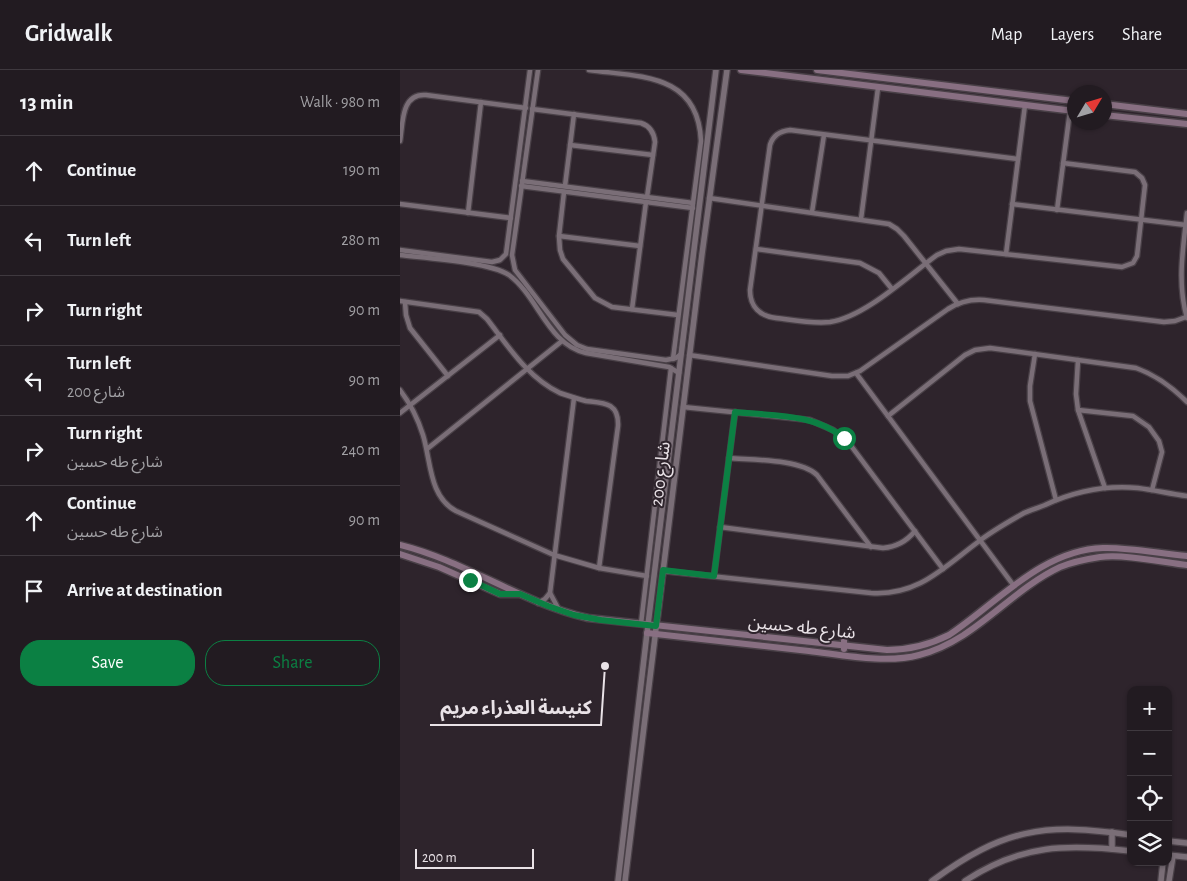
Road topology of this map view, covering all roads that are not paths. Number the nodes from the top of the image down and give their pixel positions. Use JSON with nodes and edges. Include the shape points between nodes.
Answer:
{"nodes":[{"id":1,"x":530,"y":70,"type":"edge"},
{"id":2,"x":538,"y":70,"type":"edge"},
{"id":3,"x":588,"y":70,"type":"edge"},
{"id":4,"x":716,"y":70,"type":"edge"},
{"id":5,"x":727,"y":70,"type":"edge"},
{"id":6,"x":741,"y":70,"type":"edge"},
{"id":7,"x":817,"y":70,"type":"edge"},
{"id":8,"x":878,"y":88,"type":"junction"},
{"id":9,"x":1067,"y":99,"type":"edge"},
{"id":10,"x":482,"y":102,"type":"junction"},
{"id":11,"x":1025,"y":105,"type":"junction"},
{"id":12,"x":1112,"y":105,"type":"edge"},
{"id":13,"x":529,"y":108,"type":"junction"},
{"id":14,"x":1067,"y":110,"type":"edge"},
{"id":15,"x":574,"y":114,"type":"junction"},
{"id":16,"x":1187,"y":114,"type":"edge"},
{"id":17,"x":1112,"y":116,"type":"edge"},
{"id":18,"x":1187,"y":124,"type":"edge"},
{"id":19,"x":1069,"y":130,"type":"edge"},
{"id":20,"x":824,"y":135,"type":"junction"},
{"id":21,"x":400,"y":141,"type":"edge"},
{"id":22,"x":871,"y":141,"type":"junction"},
{"id":23,"x":570,"y":145,"type":"junction"},
{"id":24,"x":653,"y":155,"type":"junction"},
{"id":25,"x":1018,"y":159,"type":"junction"},
{"id":26,"x":1063,"y":163,"type":"junction"},
{"id":27,"x":521,"y":184,"type":"junction"},
{"id":28,"x":565,"y":189,"type":"junction"},
{"id":29,"x":709,"y":198,"type":"junction"},
{"id":30,"x":646,"y":200,"type":"junction"},
{"id":31,"x":400,"y":204,"type":"edge"},
{"id":32,"x":1012,"y":204,"type":"junction"},
{"id":33,"x":692,"y":205,"type":"junction"},
{"id":34,"x":762,"y":205,"type":"junction"},
{"id":35,"x":700,"y":206,"type":"junction"},
{"id":36,"x":1057,"y":210,"type":"junction"},
{"id":37,"x":812,"y":212,"type":"junction"},
{"id":38,"x":468,"y":213,"type":"junction"},
{"id":39,"x":1187,"y":213,"type":"edge"},
{"id":40,"x":511,"y":218,"type":"junction"},
{"id":41,"x":861,"y":219,"type":"junction"},
{"id":42,"x":1141,"y":219,"type":"junction"},
{"id":43,"x":1186,"y":225,"type":"edge"},
{"id":44,"x":559,"y":236,"type":"junction"},
{"id":45,"x":640,"y":246,"type":"junction"},
{"id":46,"x":756,"y":249,"type":"junction"},
{"id":47,"x":400,"y":250,"type":"edge"},
{"id":48,"x":1006,"y":254,"type":"junction"},
{"id":49,"x":400,"y":255,"type":"edge"},
{"id":50,"x":926,"y":263,"type":"junction"},
{"id":51,"x":892,"y":289,"type":"junction"},
{"id":52,"x":403,"y":301,"type":"edge"},
{"id":53,"x":958,"y":304,"type":"junction"},
{"id":54,"x":632,"y":309,"type":"junction"},
{"id":55,"x":678,"y":315,"type":"junction"},
{"id":56,"x":1187,"y":318,"type":"edge"},
{"id":57,"x":500,"y":335,"type":"junction"},
{"id":58,"x":562,"y":341,"type":"junction"},
{"id":59,"x":682,"y":354,"type":"junction"},
{"id":60,"x":1035,"y":354,"type":"junction"},
{"id":61,"x":690,"y":355,"type":"junction"},
{"id":62,"x":673,"y":359,"type":"junction"},
{"id":63,"x":1078,"y":360,"type":"junction"},
{"id":64,"x":528,"y":368,"type":"junction"},
{"id":65,"x":672,"y":368,"type":"junction"},
{"id":66,"x":679,"y":372,"type":"junction"},
{"id":67,"x":856,"y":373,"type":"junction"},
{"id":68,"x":448,"y":376,"type":"junction"},
{"id":69,"x":400,"y":390,"type":"edge"},
{"id":70,"x":574,"y":398,"type":"junction"},
{"id":71,"x":1187,"y":402,"type":"edge"},
{"id":72,"x":410,"y":406,"type":"junction"},
{"id":73,"x":683,"y":407,"type":"junction"},
{"id":74,"x":1078,"y":410,"type":"junction"},
{"id":75,"x":735,"y":412,"type":"junction"},
{"id":76,"x":400,"y":413,"type":"edge"},
{"id":77,"x":888,"y":416,"type":"junction"},
{"id":78,"x":427,"y":449,"type":"junction"},
{"id":79,"x":729,"y":458,"type":"junction"},
{"id":80,"x":1105,"y":488,"type":"junction"},
{"id":81,"x":1152,"y":490,"type":"junction"},
{"id":82,"x":1187,"y":496,"type":"edge"},
{"id":83,"x":1056,"y":500,"type":"junction"},
{"id":84,"x":720,"y":527,"type":"junction"},
{"id":85,"x":914,"y":531,"type":"junction"},
{"id":86,"x":980,"y":540,"type":"junction"},
{"id":87,"x":400,"y":546,"type":"edge"},
{"id":88,"x":871,"y":547,"type":"junction"},
{"id":89,"x":400,"y":554,"type":"edge"},
{"id":90,"x":554,"y":555,"type":"junction"},
{"id":91,"x":1187,"y":556,"type":"edge"},
{"id":92,"x":1187,"y":565,"type":"edge"},
{"id":93,"x":599,"y":568,"type":"junction"},
{"id":94,"x":943,"y":569,"type":"junction"},
{"id":95,"x":663,"y":570,"type":"junction"},
{"id":96,"x":647,"y":576,"type":"junction"},
{"id":97,"x":714,"y":576,"type":"junction"},
{"id":98,"x":1014,"y":586,"type":"junction"},
{"id":99,"x":550,"y":593,"type":"junction"},
{"id":100,"x":520,"y":594,"type":"junction"},
{"id":101,"x":538,"y":603,"type":"junction"},
{"id":102,"x":561,"y":611,"type":"junction"},
{"id":103,"x":645,"y":628,"type":"junction"},
{"id":104,"x":656,"y":630,"type":"junction"},
{"id":105,"x":844,"y":637,"type":"dead end"},
{"id":106,"x":844,"y":647,"type":"junction"},
{"id":107,"x":844,"y":655,"type":"junction"},
{"id":108,"x":1112,"y":832,"type":"junction"},
{"id":109,"x":1127,"y":834,"type":"edge"},
{"id":110,"x":1172,"y":842,"type":"edge"},
{"id":111,"x":1187,"y":844,"type":"edge"},
{"id":112,"x":1112,"y":849,"type":"junction"},
{"id":113,"x":1127,"y":851,"type":"edge"},
{"id":114,"x":1172,"y":856,"type":"edge"},
{"id":115,"x":1187,"y":858,"type":"edge"},
{"id":116,"x":1163,"y":866,"type":"edge"},
{"id":117,"x":1170,"y":866,"type":"edge"},
{"id":118,"x":618,"y":881,"type":"edge"},
{"id":119,"x":625,"y":881,"type":"edge"},
{"id":120,"x":932,"y":881,"type":"edge"},
{"id":121,"x":965,"y":881,"type":"edge"},
{"id":122,"x":1161,"y":881,"type":"edge"},
{"id":123,"x":1169,"y":881,"type":"edge"}],
"edges":[{"from":1,"to":13,"type":"street"},
{"from":2,"to":13,"type":"street"},
{"from":3,"to":33,"type":"street","via":[[652,78],[686,98],[700,130]]},
{"from":4,"to":35,"type":"street","name":"شارع 200"},
{"from":5,"to":29,"type":"street","name":"شارع 200"},
{"from":6,"to":8,"type":"main road"},
{"from":7,"to":9,"type":"main road"},
{"from":8,"to":11,"type":"main road"},
{"from":8,"to":22,"type":"street"},
{"from":10,"to":13,"type":"street"},
{"from":10,"to":21,"type":"street","via":[[416,96],[405,107]]},
{"from":10,"to":38,"type":"street"},
{"from":11,"to":14,"type":"main road"},
{"from":11,"to":25,"type":"street"},
{"from":12,"to":16,"type":"main road"},
{"from":13,"to":15,"type":"street"},
{"from":13,"to":27,"type":"street"},
{"from":13,"to":40,"type":"street"},
{"from":15,"to":23,"type":"street"},
{"from":15,"to":24,"type":"street","via":[[646,124],[654,137]]},
{"from":17,"to":18,"type":"main road"},
{"from":19,"to":26,"type":"street"},
{"from":20,"to":22,"type":"street"},
{"from":20,"to":34,"type":"street","via":[[787,130],[774,137],[770,144]]},
{"from":20,"to":37,"type":"street"},
{"from":22,"to":25,"type":"street"},
{"from":22,"to":41,"type":"street"},
{"from":23,"to":24,"type":"street"},
{"from":23,"to":28,"type":"street"},
{"from":24,"to":30,"type":"street"},
{"from":25,"to":32,"type":"street"},
{"from":26,"to":36,"type":"street"},
{"from":26,"to":42,"type":"street","via":[[1139,174],[1145,185]]},
{"from":27,"to":28,"type":"street"},
{"from":27,"to":62,"type":"street","via":[[513,266],[565,335],[588,349]]},
{"from":28,"to":30,"type":"street"},
{"from":28,"to":44,"type":"street"},
{"from":29,"to":34,"type":"street"},
{"from":29,"to":61,"type":"street","name":"شارع 200"},
{"from":30,"to":33,"type":"street"},
{"from":30,"to":45,"type":"street"},
{"from":31,"to":38,"type":"street"},
{"from":32,"to":36,"type":"street"},
{"from":32,"to":48,"type":"street"},
{"from":33,"to":35,"type":"street"},
{"from":33,"to":55,"type":"street"},
{"from":34,"to":37,"type":"street"},
{"from":34,"to":46,"type":"street"},
{"from":35,"to":59,"type":"street","name":"شارع 200"},
{"from":36,"to":42,"type":"street"},
{"from":37,"to":41,"type":"street"},
{"from":38,"to":40,"type":"street"},
{"from":39,"to":43,"type":"street"},
{"from":40,"to":47,"type":"street","via":[[506,254],[496,261]]},
{"from":41,"to":50,"type":"street","via":[[885,223],[897,229]]},
{"from":42,"to":43,"type":"street"},
{"from":42,"to":48,"type":"street","via":[[1137,256],[1128,266]]},
{"from":43,"to":56,"type":"street","via":[[1180,280]]},
{"from":44,"to":45,"type":"street"},
{"from":44,"to":54,"type":"street","via":[[564,259],[595,298],[612,307]]},
{"from":45,"to":54,"type":"street"},
{"from":46,"to":51,"type":"street","via":[[860,263],[879,273]]},
{"from":46,"to":51,"type":"street","via":[[750,297],[756,309],[767,316],[835,321],[859,312]]},
{"from":48,"to":50,"type":"street","via":[[958,248]]},
{"from":49,"to":58,"type":"street","via":[[502,271],[516,281]]},
{"from":50,"to":51,"type":"street"},
{"from":50,"to":53,"type":"street"},
{"from":52,"to":57,"type":"street","via":[[475,311],[484,315]]},
{"from":52,"to":68,"type":"street","via":[[410,328]]},
{"from":53,"to":56,"type":"street","via":[[984,300],[1164,322]]},
{"from":53,"to":67,"type":"street"},
{"from":54,"to":55,"type":"street"},
{"from":55,"to":62,"type":"street"},
{"from":57,"to":64,"type":"street"},
{"from":57,"to":68,"type":"street"},
{"from":58,"to":64,"type":"street"},
{"from":58,"to":65,"type":"street","via":[[579,352]]},
{"from":59,"to":62,"type":"street"},
{"from":59,"to":66,"type":"street","name":"شارع 200"},
{"from":60,"to":63,"type":"street"},
{"from":60,"to":77,"type":"street","via":[[990,348],[970,352]]},
{"from":60,"to":83,"type":"street","via":[[1030,401]]},
{"from":61,"to":67,"type":"street","via":[[832,376]]},
{"from":61,"to":73,"type":"street","name":"شارع 200"},
{"from":63,"to":71,"type":"street","via":[[1149,372]]},
{"from":63,"to":74,"type":"street"},
{"from":64,"to":70,"type":"street","via":[[544,383]]},
{"from":64,"to":78,"type":"street"},
{"from":65,"to":66,"type":"street"},
{"from":65,"to":96,"type":"street"},
{"from":66,"to":103,"type":"street","name":"شارع 200"},
{"from":67,"to":77,"type":"street"},
{"from":68,"to":72,"type":"street"},
{"from":69,"to":72,"type":"street"},
{"from":70,"to":90,"type":"street"},
{"from":70,"to":93,"type":"street","via":[[606,403],[618,420]]},
{"from":72,"to":76,"type":"street"},
{"from":72,"to":78,"type":"street"},
{"from":73,"to":75,"type":"street"},
{"from":73,"to":95,"type":"street","name":"شارع 200"},
{"from":74,"to":80,"type":"street"},
{"from":74,"to":81,"type":"street","via":[[1133,416],[1149,427],[1162,452]]},
{"from":75,"to":79,"type":"street"},
{"from":75,"to":85,"type":"street","via":[[810,420],[833,430],[849,443]]},
{"from":77,"to":86,"type":"street"},
{"from":78,"to":90,"type":"street","via":[[436,490],[448,505]]},
{"from":79,"to":84,"type":"street"},
{"from":79,"to":88,"type":"street","via":[[797,464],[808,468],[817,475]]},
{"from":80,"to":81,"type":"street"},
{"from":80,"to":83,"type":"street"},
{"from":81,"to":82,"type":"street"},
{"from":83,"to":86,"type":"street","via":[[1025,512]]},
{"from":84,"to":88,"type":"street"},
{"from":84,"to":97,"type":"street"},
{"from":85,"to":88,"type":"street","via":[[896,546]]},
{"from":85,"to":94,"type":"street"},
{"from":86,"to":94,"type":"street"},
{"from":86,"to":98,"type":"street"},
{"from":87,"to":100,"type":"main road","name":"شارع طه حسين","via":[[430,555]]},
{"from":89,"to":100,"type":"main road","via":[[433,564],[500,594]]},
{"from":90,"to":93,"type":"street"},
{"from":90,"to":99,"type":"street"},
{"from":91,"to":98,"type":"main road","name":"شارع طه حسين","via":[[1105,548],[1085,550],[1049,563]]},
{"from":92,"to":107,"type":"main road","name":"شارع طه حسين","via":[[1120,557],[1073,563],[1045,575],[945,646],[905,658]]},
{"from":93,"to":96,"type":"street"},
{"from":94,"to":97,"type":"street","via":[[917,586],[883,593]]},
{"from":95,"to":97,"type":"street"},
{"from":95,"to":104,"type":"street","name":"شارع 200"},
{"from":96,"to":103,"type":"street"},
{"from":98,"to":106,"type":"main road","name":"شارع طه حسين","via":[[964,625],[926,645],[895,650]]},
{"from":99,"to":101,"type":"street"},
{"from":99,"to":102,"type":"street"},
{"from":100,"to":101,"type":"main road","name":"شارع طه حسين"},
{"from":101,"to":102,"type":"main road","name":"شارع طه حسين"},
{"from":102,"to":103,"type":"main road","name":"شارع طه حسين"},
{"from":103,"to":104,"type":"main road","name":"شارع طه حسين"},
{"from":103,"to":118,"type":"street","name":"شارع 200"},
{"from":104,"to":106,"type":"main road","name":"شارع طه حسين"},
{"from":104,"to":107,"type":"main road","name":"شارع طه حسين"},
{"from":104,"to":119,"type":"street","name":"شارع 200"},
{"from":105,"to":106,"type":"main road"},
{"from":106,"to":107,"type":"main road"},
{"from":108,"to":109,"type":"street"},
{"from":108,"to":112,"type":"street"},
{"from":108,"to":120,"type":"street","via":[[1059,829],[1014,835],[981,849]]},
{"from":110,"to":111,"type":"street"},
{"from":112,"to":113,"type":"street"},
{"from":112,"to":121,"type":"street","via":[[1062,847],[1030,852],[999,862]]},
{"from":114,"to":115,"type":"street"},
{"from":116,"to":122,"type":"street"},
{"from":117,"to":123,"type":"street"}]}
